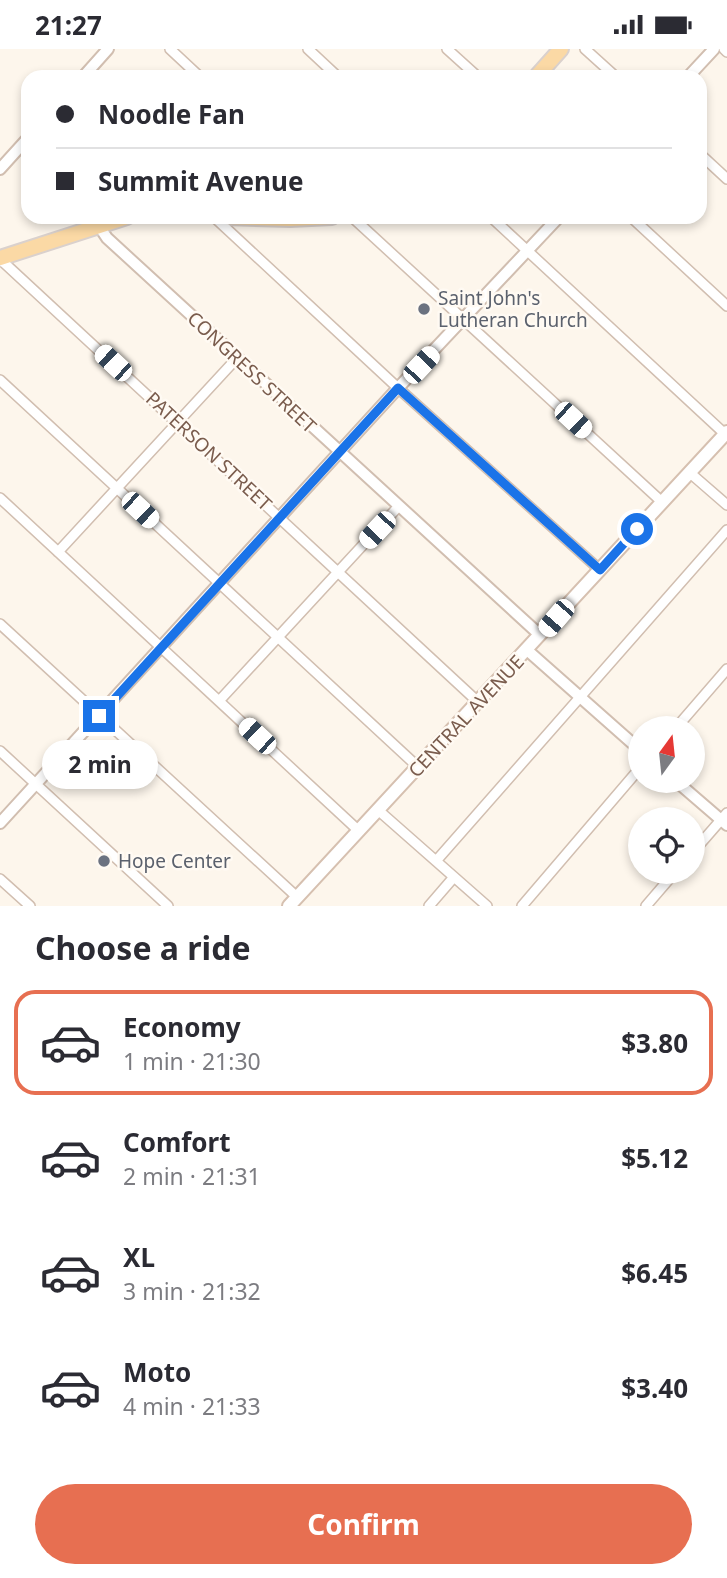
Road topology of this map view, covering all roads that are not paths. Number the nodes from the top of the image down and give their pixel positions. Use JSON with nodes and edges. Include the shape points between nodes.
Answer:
{"nodes":[{"id":1,"x":108,"y":49,"type":"edge"},
{"id":2,"x":170,"y":49,"type":"edge"},
{"id":3,"x":308,"y":49,"type":"edge"},
{"id":4,"x":447,"y":49,"type":"edge"},
{"id":5,"x":561,"y":49,"type":"edge"},
{"id":6,"x":585,"y":49,"type":"edge"},
{"id":7,"x":714,"y":49,"type":"edge"},
{"id":8,"x":89,"y":70,"type":"edge"},
{"id":9,"x":193,"y":70,"type":"edge"},
{"id":10,"x":330,"y":70,"type":"edge"},
{"id":11,"x":470,"y":70,"type":"edge"},
{"id":12,"x":542,"y":70,"type":"edge"},
{"id":13,"x":609,"y":70,"type":"edge"},
{"id":14,"x":694,"y":70,"type":"edge"},
{"id":15,"x":21,"y":153,"type":"edge"},
{"id":16,"x":707,"y":160,"type":"edge"},
{"id":17,"x":0,"y":169,"type":"edge"},
{"id":18,"x":727,"y":179,"type":"edge"},
{"id":19,"x":88,"y":224,"type":"edge"},
{"id":20,"x":98,"y":224,"type":"edge"},
{"id":21,"x":222,"y":224,"type":"edge"},
{"id":22,"x":360,"y":224,"type":"edge"},
{"id":23,"x":499,"y":224,"type":"edge"},
{"id":24,"x":553,"y":224,"type":"edge"},
{"id":25,"x":639,"y":224,"type":"edge"},
{"id":26,"x":528,"y":251,"type":"junction"},
{"id":27,"x":0,"y":259,"type":"edge"},
{"id":28,"x":727,"y":306,"type":"edge"},
{"id":29,"x":463,"y":320,"type":"junction"},
{"id":30,"x":237,"y":358,"type":"junction"},
{"id":31,"x":0,"y":380,"type":"edge"},
{"id":32,"x":398,"y":388,"type":"junction"},
{"id":33,"x":177,"y":422,"type":"junction"},
{"id":34,"x":726,"y":433,"type":"edge"},
{"id":35,"x":340,"y":452,"type":"junction"},
{"id":36,"x":689,"y":472,"type":"junction"},
{"id":37,"x":116,"y":487,"type":"junction"},
{"id":38,"x":0,"y":498,"type":"edge"},
{"id":39,"x":662,"y":502,"type":"junction"},
{"id":40,"x":727,"y":505,"type":"edge"},
{"id":41,"x":398,"y":507,"type":"junction"},
{"id":42,"x":282,"y":518,"type":"junction"},
{"id":43,"x":727,"y":530,"type":"edge"},
{"id":44,"x":58,"y":552,"type":"junction"},
{"id":45,"x":600,"y":570,"type":"junction"},
{"id":46,"x":339,"y":571,"type":"junction"},
{"id":47,"x":220,"y":584,"type":"junction"},
{"id":48,"x":0,"y":624,"type":"edge"},
{"id":49,"x":540,"y":635,"type":"junction"},
{"id":50,"x":277,"y":637,"type":"junction"},
{"id":51,"x":161,"y":648,"type":"junction"},
{"id":52,"x":527,"y":650,"type":"junction"},
{"id":53,"x":727,"y":669,"type":"edge"},
{"id":54,"x":581,"y":698,"type":"junction"},
{"id":55,"x":219,"y":701,"type":"junction"},
{"id":56,"x":478,"y":702,"type":"junction"},
{"id":57,"x":99,"y":716,"type":"junction"},
{"id":58,"x":686,"y":716,"type":"edge"},
{"id":59,"x":628,"y":739,"type":"edge"},
{"id":60,"x":0,"y":751,"type":"edge"},
{"id":61,"x":418,"y":767,"type":"junction"},
{"id":62,"x":628,"y":782,"type":"edge"},
{"id":63,"x":36,"y":784,"type":"junction"},
{"id":64,"x":691,"y":793,"type":"edge"},
{"id":65,"x":378,"y":810,"type":"junction"},
{"id":66,"x":725,"y":819,"type":"edge"},
{"id":67,"x":0,"y":823,"type":"edge"},
{"id":68,"x":359,"y":831,"type":"junction"},
{"id":69,"x":705,"y":840,"type":"edge"},
{"id":70,"x":436,"y":861,"type":"junction"},
{"id":71,"x":454,"y":877,"type":"junction"},
{"id":72,"x":0,"y":879,"type":"edge"},
{"id":73,"x":665,"y":884,"type":"edge"},
{"id":74,"x":293,"y":902,"type":"edge"},
{"id":75,"x":30,"y":906,"type":"edge"},
{"id":76,"x":168,"y":906,"type":"edge"},
{"id":77,"x":429,"y":906,"type":"edge"},
{"id":78,"x":487,"y":906,"type":"edge"},
{"id":79,"x":522,"y":906,"type":"edge"},
{"id":80,"x":646,"y":906,"type":"edge"}],
"edges":[{"from":1,"to":8,"type":"street"},
{"from":2,"to":9,"type":"street"},
{"from":3,"to":10,"type":"street"},
{"from":4,"to":11,"type":"street"},
{"from":5,"to":12,"type":"main road"},
{"from":6,"to":13,"type":"street"},
{"from":7,"to":14,"type":"street"},
{"from":15,"to":17,"type":"street"},
{"from":16,"to":18,"type":"street"},
{"from":19,"to":27,"type":"main road"},
{"from":20,"to":30,"type":"street","name":"CONGRESS STREET","via":[[107,238]]},
{"from":21,"to":32,"type":"street"},
{"from":22,"to":29,"type":"street"},
{"from":23,"to":26,"type":"street"},
{"from":24,"to":26,"type":"street"},
{"from":25,"to":28,"type":"street"},
{"from":26,"to":29,"type":"street"},
{"from":26,"to":34,"type":"street"},
{"from":27,"to":33,"type":"street","name":"PATERSON STREET"},
{"from":29,"to":32,"type":"street"},
{"from":29,"to":39,"type":"street"},
{"from":30,"to":33,"type":"street"},
{"from":30,"to":35,"type":"street","name":"CONGRESS STREET"},
{"from":31,"to":37,"type":"street"},
{"from":32,"to":35,"type":"street"},
{"from":32,"to":45,"type":"street"},
{"from":33,"to":37,"type":"street"},
{"from":33,"to":42,"type":"street","name":"PATERSON STREET"},
{"from":34,"to":36,"type":"main road","name":"CENTRAL AVENUE"},
{"from":35,"to":41,"type":"street","name":"CONGRESS STREET"},
{"from":35,"to":42,"type":"street"},
{"from":36,"to":39,"type":"main road","name":"CENTRAL AVENUE"},
{"from":36,"to":40,"type":"street"},
{"from":37,"to":44,"type":"street"},
{"from":37,"to":47,"type":"street"},
{"from":38,"to":44,"type":"street"},
{"from":39,"to":45,"type":"main road","name":"CENTRAL AVENUE"},
{"from":41,"to":46,"type":"street"},
{"from":41,"to":49,"type":"street","name":"CONGRESS STREET"},
{"from":42,"to":46,"type":"street","name":"PATERSON STREET"},
{"from":42,"to":47,"type":"street"},
{"from":43,"to":54,"type":"street"},
{"from":44,"to":51,"type":"street"},
{"from":45,"to":49,"type":"main road","name":"CENTRAL AVENUE"},
{"from":46,"to":50,"type":"street"},
{"from":46,"to":56,"type":"street","name":"PATERSON STREET"},
{"from":47,"to":50,"type":"street"},
{"from":47,"to":51,"type":"street"},
{"from":48,"to":57,"type":"street"},
{"from":49,"to":52,"type":"main road","name":"CENTRAL AVENUE"},
{"from":50,"to":55,"type":"street"},
{"from":50,"to":61,"type":"street"},
{"from":51,"to":55,"type":"street"},
{"from":51,"to":57,"type":"street"},
{"from":52,"to":54,"type":"street"},
{"from":52,"to":56,"type":"main road","name":"CENTRAL AVENUE"},
{"from":53,"to":58,"type":"street"},
{"from":54,"to":59,"type":"street"},
{"from":54,"to":70,"type":"street"},
{"from":55,"to":68,"type":"street"},
{"from":56,"to":61,"type":"main road","name":"CENTRAL AVENUE"},
{"from":57,"to":63,"type":"street"},
{"from":57,"to":74,"type":"street"},
{"from":60,"to":63,"type":"street"},
{"from":61,"to":65,"type":"main road","name":"CENTRAL AVENUE"},
{"from":62,"to":79,"type":"street"},
{"from":63,"to":67,"type":"street"},
{"from":63,"to":76,"type":"street"},
{"from":64,"to":66,"type":"street"},
{"from":65,"to":68,"type":"main road","name":"CENTRAL AVENUE"},
{"from":65,"to":70,"type":"street"},
{"from":66,"to":69,"type":"street"},
{"from":68,"to":74,"type":"main road","name":"CENTRAL AVENUE"},
{"from":70,"to":71,"type":"street"},
{"from":71,"to":77,"type":"street"},
{"from":71,"to":78,"type":"street"},
{"from":72,"to":75,"type":"street"},
{"from":73,"to":80,"type":"street"}]}
